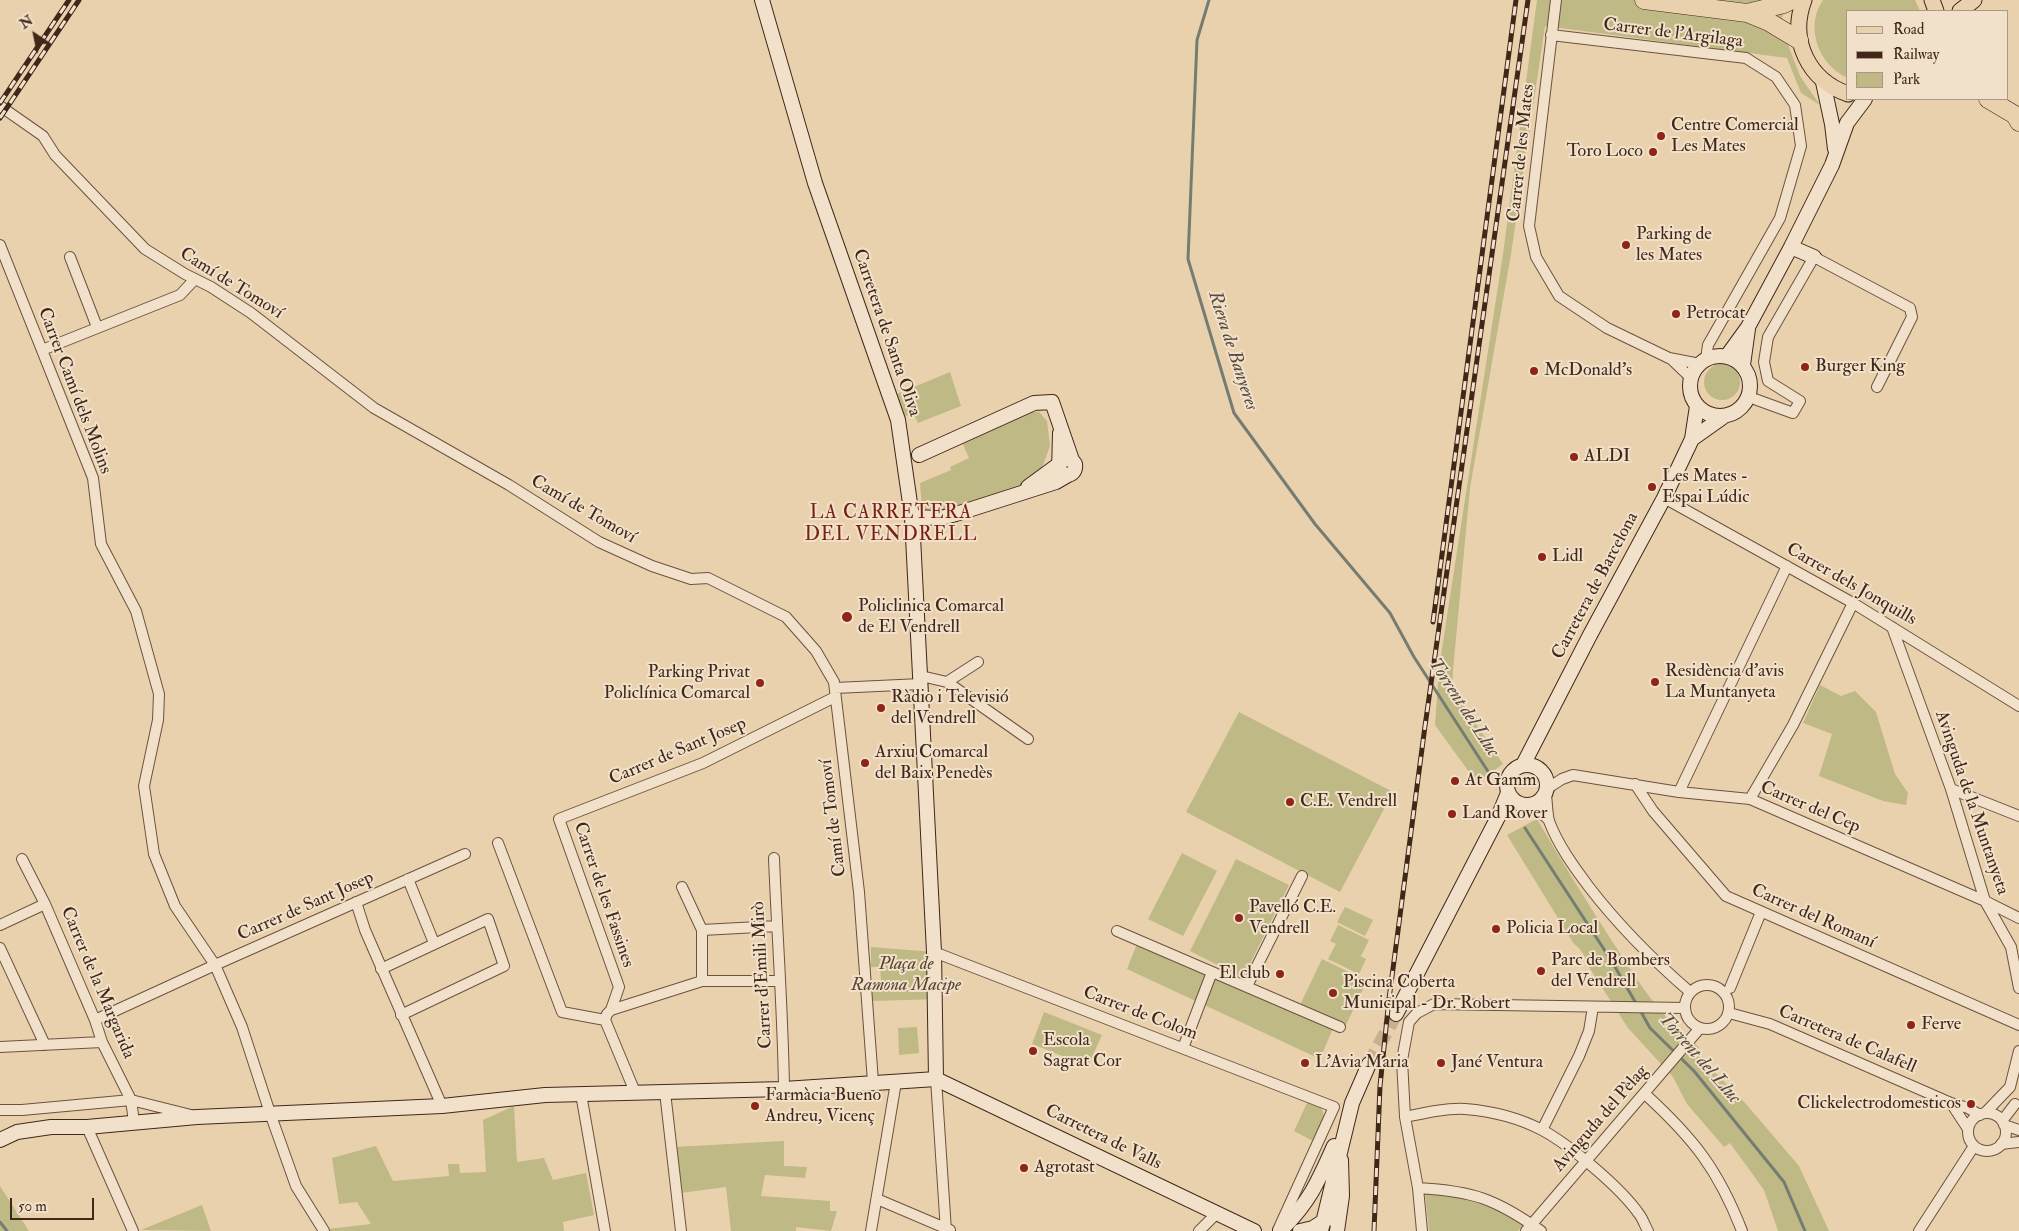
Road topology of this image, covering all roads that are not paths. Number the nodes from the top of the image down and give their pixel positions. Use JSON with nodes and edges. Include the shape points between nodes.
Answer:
{"nodes":[{"id":1,"x":762,"y":0,"type":"edge"},
{"id":2,"x":1556,"y":0,"type":"edge"},
{"id":3,"x":1644,"y":0,"type":"edge"},
{"id":4,"x":1792,"y":0,"type":"edge"},
{"id":5,"x":1804,"y":0,"type":"edge"},
{"id":6,"x":1974,"y":0,"type":"edge"},
{"id":7,"x":1961,"y":10,"type":"edge"},
{"id":8,"x":1747,"y":13,"type":"junction"},
{"id":9,"x":1551,"y":35,"type":"junction"},
{"id":10,"x":1799,"y":40,"type":"junction"},
{"id":11,"x":1823,"y":82,"type":"junction"},
{"id":12,"x":1846,"y":93,"type":"edge"},
{"id":13,"x":1863,"y":100,"type":"edge"},
{"id":14,"x":1991,"y":100,"type":"edge"},
{"id":15,"x":0,"y":106,"type":"edge"},
{"id":16,"x":2017,"y":118,"type":"edge"},
{"id":17,"x":1835,"y":152,"type":"junction"},
{"id":18,"x":0,"y":245,"type":"edge"},
{"id":19,"x":1791,"y":247,"type":"junction"},
{"id":20,"x":70,"y":257,"type":"dead end"},
{"id":21,"x":1814,"y":257,"type":"junction"},
{"id":22,"x":195,"y":279,"type":"junction"},
{"id":23,"x":97,"y":327,"type":"junction"},
{"id":24,"x":1748,"y":327,"type":"junction"},
{"id":25,"x":42,"y":350,"type":"junction"},
{"id":26,"x":1727,"y":356,"type":"junction"},
{"id":27,"x":1669,"y":358,"type":"junction"},
{"id":28,"x":1703,"y":362,"type":"junction"},
{"id":29,"x":1743,"y":365,"type":"junction"},
{"id":30,"x":1691,"y":378,"type":"junction"},
{"id":31,"x":1876,"y":387,"type":"dead end"},
{"id":32,"x":1749,"y":396,"type":"junction"},
{"id":33,"x":1697,"y":406,"type":"junction"},
{"id":34,"x":1723,"y":417,"type":"junction"},
{"id":35,"x":1692,"y":439,"type":"junction"},
{"id":36,"x":919,"y":456,"type":"dead end"},
{"id":37,"x":1664,"y":498,"type":"junction"},
{"id":38,"x":912,"y":517,"type":"junction"},
{"id":39,"x":1787,"y":566,"type":"junction"},
{"id":40,"x":1853,"y":603,"type":"junction"},
{"id":41,"x":1892,"y":626,"type":"junction"},
{"id":42,"x":978,"y":662,"type":"dead end"},
{"id":43,"x":921,"y":680,"type":"junction"},
{"id":44,"x":947,"y":682,"type":"junction"},
{"id":45,"x":835,"y":692,"type":"junction"},
{"id":46,"x":2019,"y":706,"type":"edge"},
{"id":47,"x":1028,"y":739,"type":"dead end"},
{"id":48,"x":1532,"y":750,"type":"junction"},
{"id":49,"x":1522,"y":765,"type":"junction"},
{"id":50,"x":1537,"y":767,"type":"junction"},
{"id":51,"x":1635,"y":784,"type":"junction"},
{"id":52,"x":1951,"y":789,"type":"junction"},
{"id":53,"x":1547,"y":791,"type":"junction"},
{"id":54,"x":1679,"y":792,"type":"junction"},
{"id":55,"x":1508,"y":793,"type":"junction"},
{"id":56,"x":1750,"y":799,"type":"junction"},
{"id":57,"x":1526,"y":804,"type":"junction"},
{"id":58,"x":2019,"y":816,"type":"edge"},
{"id":59,"x":1498,"y":817,"type":"junction"},
{"id":60,"x":559,"y":819,"type":"joint"},
{"id":61,"x":1549,"y":820,"type":"junction"},
{"id":62,"x":498,"y":843,"type":"dead end"},
{"id":63,"x":466,"y":854,"type":"dead end"},
{"id":64,"x":774,"y":858,"type":"dead end"},
{"id":65,"x":22,"y":859,"type":"dead end"},
{"id":66,"x":1302,"y":876,"type":"dead end"},
{"id":67,"x":408,"y":879,"type":"junction"},
{"id":68,"x":682,"y":887,"type":"dead end"},
{"id":69,"x":1985,"y":901,"type":"junction"},
{"id":70,"x":356,"y":902,"type":"junction"},
{"id":71,"x":45,"y":904,"type":"junction"},
{"id":72,"x":1761,"y":912,"type":"junction"},
{"id":73,"x":2019,"y":918,"type":"edge"},
{"id":74,"x":0,"y":925,"type":"edge"},
{"id":75,"x":776,"y":926,"type":"junction"},
{"id":76,"x":702,"y":930,"type":"junction"},
{"id":77,"x":1117,"y":931,"type":"dead end"},
{"id":78,"x":434,"y":943,"type":"junction"},
{"id":79,"x":2015,"y":944,"type":"edge"},
{"id":80,"x":0,"y":948,"type":"edge"},
{"id":81,"x":934,"y":952,"type":"junction"},
{"id":82,"x":215,"y":965,"type":"junction"},
{"id":83,"x":381,"y":968,"type":"junction"},
{"id":84,"x":1212,"y":972,"type":"junction"},
{"id":85,"x":702,"y":981,"type":"junction"},
{"id":86,"x":779,"y":981,"type":"junction"},
{"id":87,"x":1248,"y":986,"type":"junction"},
{"id":88,"x":1730,"y":988,"type":"dead end"},
{"id":89,"x":2019,"y":988,"type":"edge"},
{"id":90,"x":1690,"y":992,"type":"junction"},
{"id":91,"x":1593,"y":1007,"type":"junction"},
{"id":92,"x":1685,"y":1008,"type":"junction"},
{"id":93,"x":611,"y":1010,"type":"junction"},
{"id":94,"x":1729,"y":1012,"type":"junction"},
{"id":95,"x":1396,"y":1014,"type":"tunnel mouth"},
{"id":96,"x":401,"y":1016,"type":"junction"},
{"id":97,"x":95,"y":1020,"type":"junction"},
{"id":98,"x":605,"y":1020,"type":"junction"},
{"id":99,"x":2019,"y":1025,"type":"edge"},
{"id":100,"x":1340,"y":1027,"type":"dead end"},
{"id":101,"x":1700,"y":1028,"type":"junction"},
{"id":102,"x":102,"y":1042,"type":"junction"},
{"id":103,"x":45,"y":1045,"type":"junction"},
{"id":104,"x":0,"y":1047,"type":"edge"},
{"id":105,"x":1183,"y":1048,"type":"junction"},
{"id":106,"x":2019,"y":1051,"type":"edge"},
{"id":107,"x":1369,"y":1064,"type":"tunnel mouth"},
{"id":108,"x":936,"y":1079,"type":"junction"},
{"id":109,"x":874,"y":1082,"type":"junction"},
{"id":110,"x":896,"y":1082,"type":"junction"},
{"id":111,"x":2010,"y":1087,"type":"junction"},
{"id":112,"x":784,"y":1089,"type":"junction"},
{"id":113,"x":635,"y":1092,"type":"junction"},
{"id":114,"x":665,"y":1092,"type":"junction"},
{"id":115,"x":581,"y":1094,"type":"junction"},
{"id":116,"x":1645,"y":1094,"type":"junction"},
{"id":117,"x":131,"y":1100,"type":"junction"},
{"id":118,"x":1951,"y":1102,"type":"junction"},
{"id":119,"x":1352,"y":1103,"type":"junction"},
{"id":120,"x":2017,"y":1105,"type":"edge"},
{"id":121,"x":442,"y":1106,"type":"junction"},
{"id":122,"x":0,"y":1110,"type":"edge"},
{"id":123,"x":270,"y":1113,"type":"junction"},
{"id":124,"x":1982,"y":1114,"type":"junction"},
{"id":125,"x":199,"y":1117,"type":"junction"},
{"id":126,"x":1404,"y":1117,"type":"junction"},
{"id":127,"x":134,"y":1122,"type":"junction"},
{"id":128,"x":2003,"y":1123,"type":"junction"},
{"id":129,"x":87,"y":1127,"type":"junction"},
{"id":130,"x":1968,"y":1129,"type":"junction"},
{"id":131,"x":1542,"y":1130,"type":"junction"},
{"id":132,"x":2019,"y":1130,"type":"edge"},
{"id":133,"x":0,"y":1140,"type":"edge"},
{"id":134,"x":2019,"y":1142,"type":"edge"},
{"id":135,"x":2001,"y":1144,"type":"junction"},
{"id":136,"x":1341,"y":1146,"type":"junction"},
{"id":137,"x":1974,"y":1146,"type":"junction"},
{"id":138,"x":1586,"y":1162,"type":"junction"},
{"id":139,"x":1342,"y":1172,"type":"junction"},
{"id":140,"x":1418,"y":1188,"type":"junction"},
{"id":141,"x":877,"y":1198,"type":"junction"},
{"id":142,"x":1217,"y":1213,"type":"junction"},
{"id":143,"x":1297,"y":1225,"type":"edge"},
{"id":144,"x":1323,"y":1228,"type":"edge"},
{"id":145,"x":1529,"y":1228,"type":"edge"},
{"id":146,"x":948,"y":1230,"type":"edge"},
{"id":147,"x":133,"y":1231,"type":"edge"},
{"id":148,"x":324,"y":1231,"type":"edge"},
{"id":149,"x":605,"y":1231,"type":"edge"},
{"id":150,"x":682,"y":1231,"type":"edge"},
{"id":151,"x":872,"y":1231,"type":"edge"},
{"id":152,"x":1199,"y":1231,"type":"edge"},
{"id":153,"x":1254,"y":1231,"type":"edge"},
{"id":154,"x":1279,"y":1231,"type":"edge"},
{"id":155,"x":1337,"y":1231,"type":"edge"},
{"id":156,"x":1422,"y":1231,"type":"edge"},
{"id":157,"x":1541,"y":1231,"type":"edge"},
{"id":158,"x":1648,"y":1231,"type":"edge"},
{"id":159,"x":1742,"y":1231,"type":"edge"},
{"id":160,"x":1919,"y":1231,"type":"edge"}],
"edges":[{"from":1,"to":38,"type":"street","name":"Carretera de Santa Oliva","via":[[815,183],[897,414]]},
{"from":2,"to":9,"type":"street","name":"Carrer de les Mates"},
{"from":3,"to":8,"type":"highway"},
{"from":4,"to":8,"type":"highway"},
{"from":5,"to":10,"type":"main road","via":[[1798,20]]},
{"from":6,"to":7,"type":"main road"},
{"from":8,"to":10,"type":"highway"},
{"from":9,"to":27,"type":"street","name":"Carrer de les Mates","via":[[1529,226],[1536,257],[1559,296],[1607,328]]},
{"from":9,"to":28,"type":"street","name":"Carrer de l'Argilaga","via":[[1746,58],[1776,77],[1795,105],[1801,146],[1780,218],[1708,345]]},
{"from":10,"to":11,"type":"main road","via":[[1808,63]]},
{"from":11,"to":12,"type":"main road"},
{"from":11,"to":17,"type":"street"},
{"from":13,"to":17,"type":"street","via":[[1847,123]]},
{"from":14,"to":16,"type":"highway"},
{"from":15,"to":22,"type":"street","name":"Camí de Tomoví","via":[[44,136],[55,155],[145,249]]},
{"from":17,"to":19,"type":"street","via":[[1832,166]]},
{"from":18,"to":25,"type":"street","name":"Carrer Camí dels Molins"},
{"from":19,"to":21,"type":"street"},
{"from":19,"to":24,"type":"street"},
{"from":20,"to":23,"type":"street"},
{"from":21,"to":31,"type":"street","via":[[1910,308],[1912,317]]},
{"from":21,"to":32,"type":"street","via":[[1768,337],[1764,362],[1768,381],[1800,401],[1793,413]]},
{"from":22,"to":23,"type":"street","via":[[180,294]]},
{"from":22,"to":45,"type":"street","name":"Camí de Tomoví","via":[[252,313],[374,408],[599,542],[691,579],[708,578],[786,617],[816,651],[834,682]]},
{"from":23,"to":25,"type":"street"},
{"from":24,"to":26,"type":"street"},
{"from":24,"to":29,"type":"street"},
{"from":25,"to":82,"type":"street","name":"Carrer Camí dels Molins","via":[[93,478],[101,544],[136,612],[159,694],[158,720],[144,786],[154,854],[175,906]]},
{"from":26,"to":28,"type":"street","via":[[1716,356]]},
{"from":26,"to":29,"type":"street"},
{"from":27,"to":28,"type":"street","name":"Carrer de les Mates"},
{"from":27,"to":30,"type":"street","name":"Carrer de les Mates"},
{"from":28,"to":30,"type":"street"},
{"from":29,"to":32,"type":"street","via":[[1749,374]]},
{"from":30,"to":33,"type":"street","via":[[1690,392]]},
{"from":32,"to":34,"type":"street","via":[[1734,414]]},
{"from":33,"to":34,"type":"street","via":[[1709,414]]},
{"from":33,"to":35,"type":"street","name":"Carretera de Barcelona"},
{"from":34,"to":35,"type":"street","name":"Carretera de Barcelona"},
{"from":35,"to":37,"type":"street","name":"Carretera de Barcelona"},
{"from":36,"to":38,"type":"street","via":[[1034,403],[1052,402],[1060,428],[1064,466],[1056,482],[946,517]]},
{"from":37,"to":39,"type":"street","name":"Carrer dels Jonquills"},
{"from":37,"to":48,"type":"street","name":"Carretera de Barcelona"},
{"from":38,"to":43,"type":"street","name":"Carretera de Santa Oliva"},
{"from":39,"to":40,"type":"street","name":"Carrer dels Jonquills"},
{"from":39,"to":54,"type":"street"},
{"from":40,"to":41,"type":"street","name":"Carrer dels Jonquills"},
{"from":40,"to":56,"type":"street","via":[[1793,725]]},
{"from":41,"to":46,"type":"street","name":"Carrer dels Jonquills"},
{"from":41,"to":52,"type":"street","name":"Avinguda de la Muntanyeta"},
{"from":42,"to":44,"type":"street"},
{"from":43,"to":44,"type":"street","name":"Carrer de Sant Josep"},
{"from":43,"to":45,"type":"street","name":"Carrer de Sant Josep"},
{"from":43,"to":81,"type":"street","name":"Carretera de Santa Oliva"},
{"from":44,"to":47,"type":"street"},
{"from":45,"to":60,"type":"street","name":"Carrer de Sant Josep","via":[[703,763]]},
{"from":45,"to":109,"type":"street","name":"Camí de Tomoví","via":[[859,892]]},
{"from":48,"to":49,"type":"street","name":"Carretera de Barcelona"},
{"from":48,"to":50,"type":"street"},
{"from":49,"to":50,"type":"street"},
{"from":49,"to":55,"type":"street","via":[[1509,776]]},
{"from":50,"to":53,"type":"street","via":[[1546,776]]},
{"from":51,"to":53,"type":"street","name":"Carrer del Cep","via":[[1573,775]]},
{"from":51,"to":54,"type":"street","name":"Carrer del Cep"},
{"from":51,"to":72,"type":"street","name":"Carrer del Romaní","via":[[1653,811],[1726,896]]},
{"from":52,"to":58,"type":"street"},
{"from":52,"to":69,"type":"street","name":"Avinguda de la Muntanyeta"},
{"from":53,"to":57,"type":"street","via":[[1538,802]]},
{"from":53,"to":61,"type":"street"},
{"from":54,"to":56,"type":"street","name":"Carrer del Cep"},
{"from":55,"to":57,"type":"street","via":[[1513,800]]},
{"from":55,"to":59,"type":"street"},
{"from":56,"to":69,"type":"street","name":"Carrer del Cep"},
{"from":57,"to":59,"type":"street"},
{"from":57,"to":61,"type":"street"},
{"from":59,"to":95,"type":"street"},
{"from":60,"to":93,"type":"street","name":"Carrer de les Fassines","via":[[618,987]]},
{"from":61,"to":90,"type":"street","via":[[1576,870],[1613,918],[1652,959]]},
{"from":62,"to":98,"type":"street","via":[[562,1012]]},
{"from":63,"to":67,"type":"street","name":"Carrer de Sant Josep"},
{"from":64,"to":75,"type":"street","name":"Carrer d'Emili Mirò"},
{"from":65,"to":71,"type":"street","name":"Carrer de la Margarida"},
{"from":66,"to":87,"type":"street"},
{"from":67,"to":70,"type":"street","name":"Carrer de Sant Josep"},
{"from":67,"to":78,"type":"street"},
{"from":68,"to":76,"type":"street"},
{"from":69,"to":73,"type":"street","name":"Carrer del Cep"},
{"from":69,"to":79,"type":"street","name":"Avinguda de la Muntanyeta"},
{"from":70,"to":82,"type":"street","name":"Carrer de Sant Josep"},
{"from":70,"to":83,"type":"street"},
{"from":71,"to":74,"type":"street"},
{"from":71,"to":97,"type":"street","name":"Carrer de la Margarida"},
{"from":72,"to":88,"type":"street"},
{"from":72,"to":99,"type":"street","name":"Carrer del Romaní"},
{"from":75,"to":76,"type":"street"},
{"from":75,"to":86,"type":"street","name":"Carrer d'Emili Mirò"},
{"from":76,"to":85,"type":"street"},
{"from":77,"to":84,"type":"street"},
{"from":78,"to":83,"type":"street"},
{"from":78,"to":96,"type":"street","via":[[488,919],[504,966]]},
{"from":79,"to":89,"type":"street","name":"Avinguda de la Muntanyeta"},
{"from":80,"to":103,"type":"street"},
{"from":81,"to":105,"type":"street","name":"Carrer de Colom"},
{"from":81,"to":108,"type":"street","name":"Carretera de Santa Oliva"},
{"from":82,"to":97,"type":"street","name":"Carrer de Sant Josep"},
{"from":82,"to":123,"type":"street","name":"Carrer Camí dels Molins","via":[[242,1027]]},
{"from":83,"to":96,"type":"street"},
{"from":84,"to":87,"type":"street"},
{"from":84,"to":105,"type":"street"},
{"from":85,"to":86,"type":"street"},
{"from":85,"to":93,"type":"street"},
{"from":86,"to":112,"type":"street","name":"Carrer d'Emili Mirò"},
{"from":87,"to":100,"type":"street"},
{"from":90,"to":92,"type":"street"},
{"from":90,"to":94,"type":"street","via":[[1701,985],[1720,989],[1728,1000]]},
{"from":91,"to":92,"type":"street"},
{"from":91,"to":126,"type":"street","via":[[1434,1004],[1424,1008],[1409,1022],[1402,1060]]},
{"from":91,"to":131,"type":"street","via":[[1589,1031],[1579,1056]]},
{"from":92,"to":101,"type":"street","via":[[1688,1019]]},
{"from":93,"to":98,"type":"street","name":"Carrer de les Fassines"},
{"from":94,"to":101,"type":"street","via":[[1715,1028]]},
{"from":94,"to":118,"type":"street","name":"Carretera de Calafell","via":[[1770,1024]]},
{"from":96,"to":121,"type":"street"},
{"from":97,"to":102,"type":"street","name":"Carrer de la Margarida"},
{"from":98,"to":113,"type":"street"},
{"from":101,"to":116,"type":"street","name":"Avinguda del Pèlag"},
{"from":102,"to":103,"type":"street"},
{"from":102,"to":117,"type":"street","name":"Carrer de la Margarida"},
{"from":103,"to":104,"type":"street"},
{"from":105,"to":154,"type":"street","name":"Carrer de Colom","via":[[1334,1107]]},
{"from":106,"to":111,"type":"street"},
{"from":107,"to":119,"type":"street"},
{"from":108,"to":110,"type":"street"},
{"from":108,"to":142,"type":"street","name":"Carretera de Valls"},
{"from":108,"to":146,"type":"street"},
{"from":109,"to":110,"type":"street"},
{"from":109,"to":112,"type":"street"},
{"from":110,"to":141,"type":"street"},
{"from":111,"to":120,"type":"street"},
{"from":111,"to":124,"type":"street"},
{"from":112,"to":114,"type":"street"},
{"from":113,"to":114,"type":"street"},
{"from":113,"to":115,"type":"street"},
{"from":114,"to":150,"type":"street"},
{"from":115,"to":121,"type":"street"},
{"from":115,"to":149,"type":"street"},
{"from":116,"to":138,"type":"street","name":"Avinguda del Pèlag"},
{"from":116,"to":159,"type":"street","via":[[1687,1135],[1710,1165]]},
{"from":117,"to":122,"type":"street"},
{"from":117,"to":125,"type":"street"},
{"from":117,"to":127,"type":"street","name":"Carrer de la Margarida"},
{"from":118,"to":124,"type":"street","name":"Carretera de Calafell"},
{"from":118,"to":130,"type":"street"},
{"from":119,"to":136,"type":"street"},
{"from":119,"to":143,"type":"street"},
{"from":120,"to":128,"type":"street"},
{"from":121,"to":123,"type":"street"},
{"from":123,"to":125,"type":"street"},
{"from":123,"to":148,"type":"street","name":"Carrer Camí dels Molins","via":[[296,1186]]},
{"from":124,"to":128,"type":"street","via":[[1996,1116]]},
{"from":124,"to":130,"type":"street","via":[[1972,1120]]},
{"from":125,"to":127,"type":"street"},
{"from":126,"to":131,"type":"street","via":[[1464,1109],[1492,1113]]},
{"from":126,"to":140,"type":"street"},
{"from":127,"to":129,"type":"street"},
{"from":128,"to":132,"type":"street"},
{"from":128,"to":135,"type":"street","via":[[2006,1133]]},
{"from":129,"to":133,"type":"street","via":[[51,1127],[17,1132]]},
{"from":129,"to":147,"type":"street"},
{"from":130,"to":137,"type":"street"},
{"from":131,"to":138,"type":"street"},
{"from":134,"to":135,"type":"street"},
{"from":135,"to":137,"type":"street","via":[[1988,1151]]},
{"from":136,"to":139,"type":"street"},
{"from":136,"to":144,"type":"street"},
{"from":137,"to":160,"type":"street"},
{"from":138,"to":145,"type":"street","name":"Avinguda del Pèlag"},
{"from":138,"to":158,"type":"street","via":[[1612,1184],[1639,1214]]},
{"from":139,"to":144,"type":"street","via":[[1337,1197]]},
{"from":139,"to":155,"type":"street"},
{"from":140,"to":145,"type":"street","via":[[1445,1190],[1497,1203]]},
{"from":140,"to":156,"type":"street"},
{"from":141,"to":146,"type":"street"},
{"from":141,"to":151,"type":"street"},
{"from":142,"to":152,"type":"street"},
{"from":142,"to":153,"type":"street","name":"Carretera de Valls"},
{"from":143,"to":144,"type":"street","via":[[1310,1218]]},
{"from":143,"to":154,"type":"street"},
{"from":145,"to":157,"type":"street"}]}
